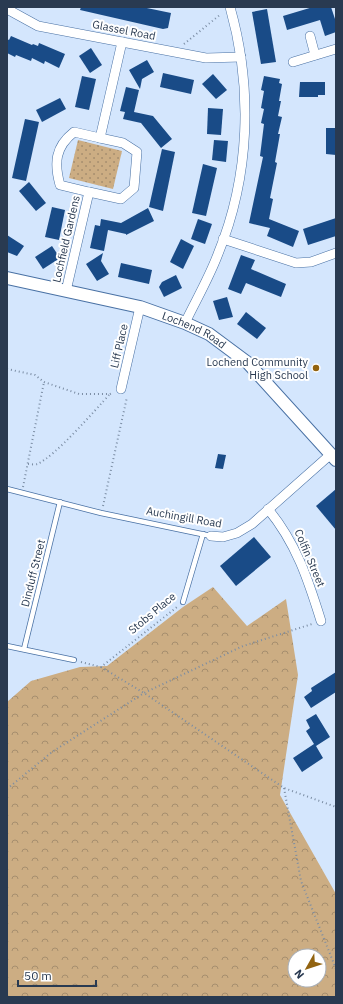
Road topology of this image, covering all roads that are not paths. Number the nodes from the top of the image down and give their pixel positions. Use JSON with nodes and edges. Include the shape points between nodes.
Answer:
{"nodes":[{"id":1,"x":7,"y":9,"type":"edge"},
{"id":2,"x":227,"y":10,"type":"edge"},
{"id":3,"x":310,"y":36,"type":"dead end"},
{"id":4,"x":122,"y":42,"type":"junction"},
{"id":5,"x":336,"y":49,"type":"edge"},
{"id":6,"x":316,"y":55,"type":"junction"},
{"id":7,"x":241,"y":57,"type":"junction"},
{"id":8,"x":293,"y":62,"type":"dead end"},
{"id":9,"x":100,"y":138,"type":"junction"},
{"id":10,"x":89,"y":192,"type":"junction"},
{"id":11,"x":223,"y":239,"type":"junction"},
{"id":12,"x":336,"y":253,"type":"edge"},
{"id":13,"x":7,"y":278,"type":"edge"},
{"id":14,"x":66,"y":291,"type":"junction"},
{"id":15,"x":140,"y":308,"type":"junction"},
{"id":16,"x":185,"y":323,"type":"junction"},
{"id":17,"x":122,"y":389,"type":"road end"},
{"id":18,"x":333,"y":457,"type":"edge"},
{"id":19,"x":7,"y":489,"type":"edge"},
{"id":20,"x":60,"y":502,"type":"junction"},
{"id":21,"x":268,"y":509,"type":"junction"},
{"id":22,"x":207,"y":535,"type":"junction"},
{"id":23,"x":183,"y":602,"type":"road end"},
{"id":24,"x":321,"y":621,"type":"road end"},
{"id":25,"x":7,"y":646,"type":"edge"},
{"id":26,"x":24,"y":649,"type":"junction"},
{"id":27,"x":74,"y":660,"type":"road end"}],
"edges":[{"from":1,"to":4,"type":"street","name":"Glassel Road","via":[[38,26]]},
{"from":2,"to":7,"type":"street"},
{"from":3,"to":6,"type":"street"},
{"from":4,"to":7,"type":"street","name":"Glassel Road","via":[[206,58]]},
{"from":4,"to":9,"type":"street"},
{"from":5,"to":6,"type":"street"},
{"from":6,"to":8,"type":"street"},
{"from":7,"to":11,"type":"street","via":[[245,102],[243,150],[237,190]]},
{"from":9,"to":10,"type":"street","name":"Lochfield Gardens","via":[[74,132],[62,142],[55,169],[60,185]]},
{"from":9,"to":10,"type":"street","name":"Lochfield Gardens","via":[[123,143],[137,152],[134,188],[121,199]]},
{"from":10,"to":14,"type":"street","name":"Lochfield Gardens"},
{"from":11,"to":12,"type":"street","via":[[296,263],[311,262]]},
{"from":11,"to":16,"type":"street"},
{"from":13,"to":14,"type":"street","name":"Lochend Road"},
{"from":14,"to":15,"type":"street","name":"Lochend Road"},
{"from":15,"to":16,"type":"street","name":"Lochend Road"},
{"from":15,"to":17,"type":"street","name":"Liff Place"},
{"from":16,"to":18,"type":"street","name":"Lochend Road","via":[[221,341],[248,362]]},
{"from":18,"to":21,"type":"street","name":"Auchingill Road"},
{"from":19,"to":20,"type":"lane","name":"Auchingill Road"},
{"from":20,"to":22,"type":"lane","name":"Auchingill Road"},
{"from":20,"to":26,"type":"lane","name":"Dinduff Street"},
{"from":21,"to":22,"type":"street","name":"Auchingill Road","via":[[252,524],[237,533],[224,537]]},
{"from":21,"to":24,"type":"street","name":"Colfin Street","via":[[284,528],[309,580]]},
{"from":22,"to":23,"type":"lane","name":"Stobs Place"},
{"from":25,"to":26,"type":"lane"},
{"from":26,"to":27,"type":"lane"}]}
